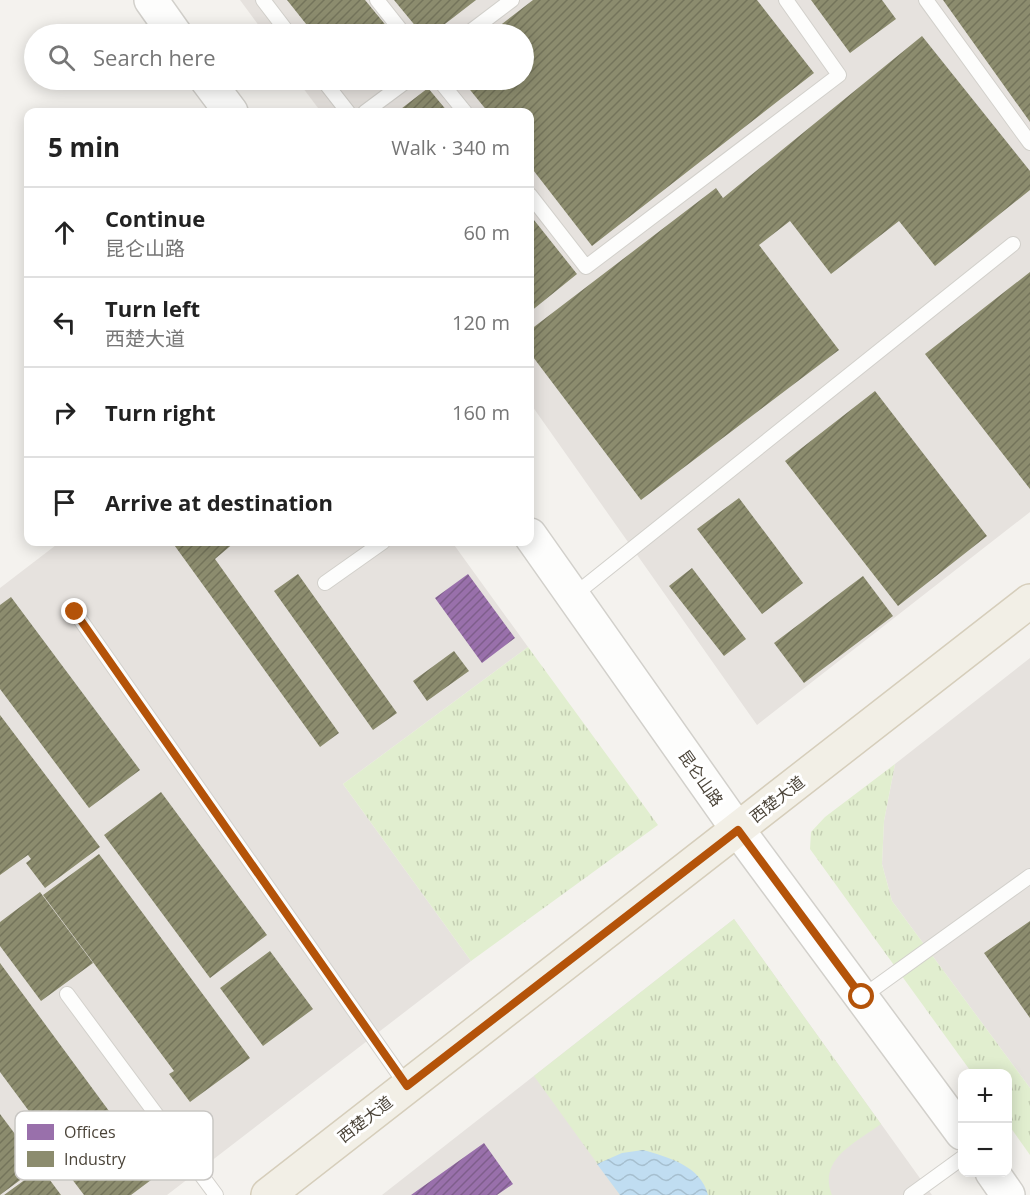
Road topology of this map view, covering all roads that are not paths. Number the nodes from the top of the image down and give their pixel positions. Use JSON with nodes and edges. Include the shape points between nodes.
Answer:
{"nodes":[{"id":1,"x":151,"y":0,"type":"edge"},
{"id":2,"x":263,"y":0,"type":"edge"},
{"id":3,"x":377,"y":0,"type":"edge"},
{"id":4,"x":512,"y":0,"type":"edge"},
{"id":5,"x":786,"y":0,"type":"edge"},
{"id":6,"x":926,"y":0,"type":"edge"},
{"id":7,"x":168,"y":24,"type":"edge"},
{"id":8,"x":281,"y":24,"type":"edge"},
{"id":9,"x":396,"y":24,"type":"edge"},
{"id":10,"x":480,"y":24,"type":"edge"},
{"id":11,"x":214,"y":90,"type":"edge"},
{"id":12,"x":331,"y":90,"type":"edge"},
{"id":13,"x":395,"y":90,"type":"edge"},
{"id":14,"x":447,"y":90,"type":"edge"},
{"id":15,"x":228,"y":108,"type":"edge"},
{"id":16,"x":345,"y":108,"type":"edge"},
{"id":17,"x":370,"y":108,"type":"edge"},
{"id":18,"x":462,"y":108,"type":"edge"},
{"id":19,"x":1030,"y":142,"type":"edge"},
{"id":20,"x":534,"y":200,"type":"edge"},
{"id":21,"x":1012,"y":244,"type":"dead end"},
{"id":22,"x":534,"y":541,"type":"edge"},
{"id":23,"x":377,"y":546,"type":"edge"},
{"id":24,"x":326,"y":583,"type":"dead end"},
{"id":25,"x":573,"y":596,"type":"junction"},
{"id":26,"x":1030,"y":601,"type":"edge"},
{"id":27,"x":75,"y":612,"type":"dead end"},
{"id":28,"x":738,"y":830,"type":"junction"},
{"id":29,"x":1030,"y":876,"type":"edge"},
{"id":30,"x":68,"y":994,"type":"dead end"},
{"id":31,"x":862,"y":997,"type":"junction"},
{"id":32,"x":407,"y":1086,"type":"junction"},
{"id":33,"x":154,"y":1111,"type":"edge"},
{"id":34,"x":958,"y":1126,"type":"edge"},
{"id":35,"x":958,"y":1162,"type":"edge"},
{"id":36,"x":995,"y":1177,"type":"edge"},
{"id":37,"x":205,"y":1180,"type":"edge"},
{"id":38,"x":216,"y":1195,"type":"edge"},
{"id":39,"x":268,"y":1195,"type":"edge"},
{"id":40,"x":911,"y":1195,"type":"edge"},
{"id":41,"x":1008,"y":1195,"type":"edge"}],
"edges":[{"from":1,"to":7,"type":"street"},
{"from":2,"to":8,"type":"lane"},
{"from":3,"to":9,"type":"lane"},
{"from":4,"to":10,"type":"lane"},
{"from":5,"to":20,"type":"lane","via":[[839,75],[586,267]]},
{"from":6,"to":19,"type":"lane"},
{"from":11,"to":15,"type":"street"},
{"from":12,"to":16,"type":"lane"},
{"from":13,"to":17,"type":"lane"},
{"from":14,"to":18,"type":"lane"},
{"from":21,"to":25,"type":"lane"},
{"from":22,"to":25,"type":"street","name":"昆仑山路"},
{"from":23,"to":24,"type":"lane"},
{"from":25,"to":28,"type":"street","name":"昆仑山路"},
{"from":26,"to":28,"type":"main road","name":"西楚大道"},
{"from":27,"to":32,"type":"lane"},
{"from":28,"to":31,"type":"street","name":"昆仑山路"},
{"from":28,"to":32,"type":"main road","name":"西楚大道"},
{"from":29,"to":31,"type":"lane"},
{"from":30,"to":33,"type":"lane"},
{"from":31,"to":34,"type":"street","name":"昆仑山路"},
{"from":32,"to":39,"type":"main road","name":"西楚大道"},
{"from":35,"to":40,"type":"lane"},
{"from":36,"to":41,"type":"street"},
{"from":37,"to":38,"type":"lane"}]}
